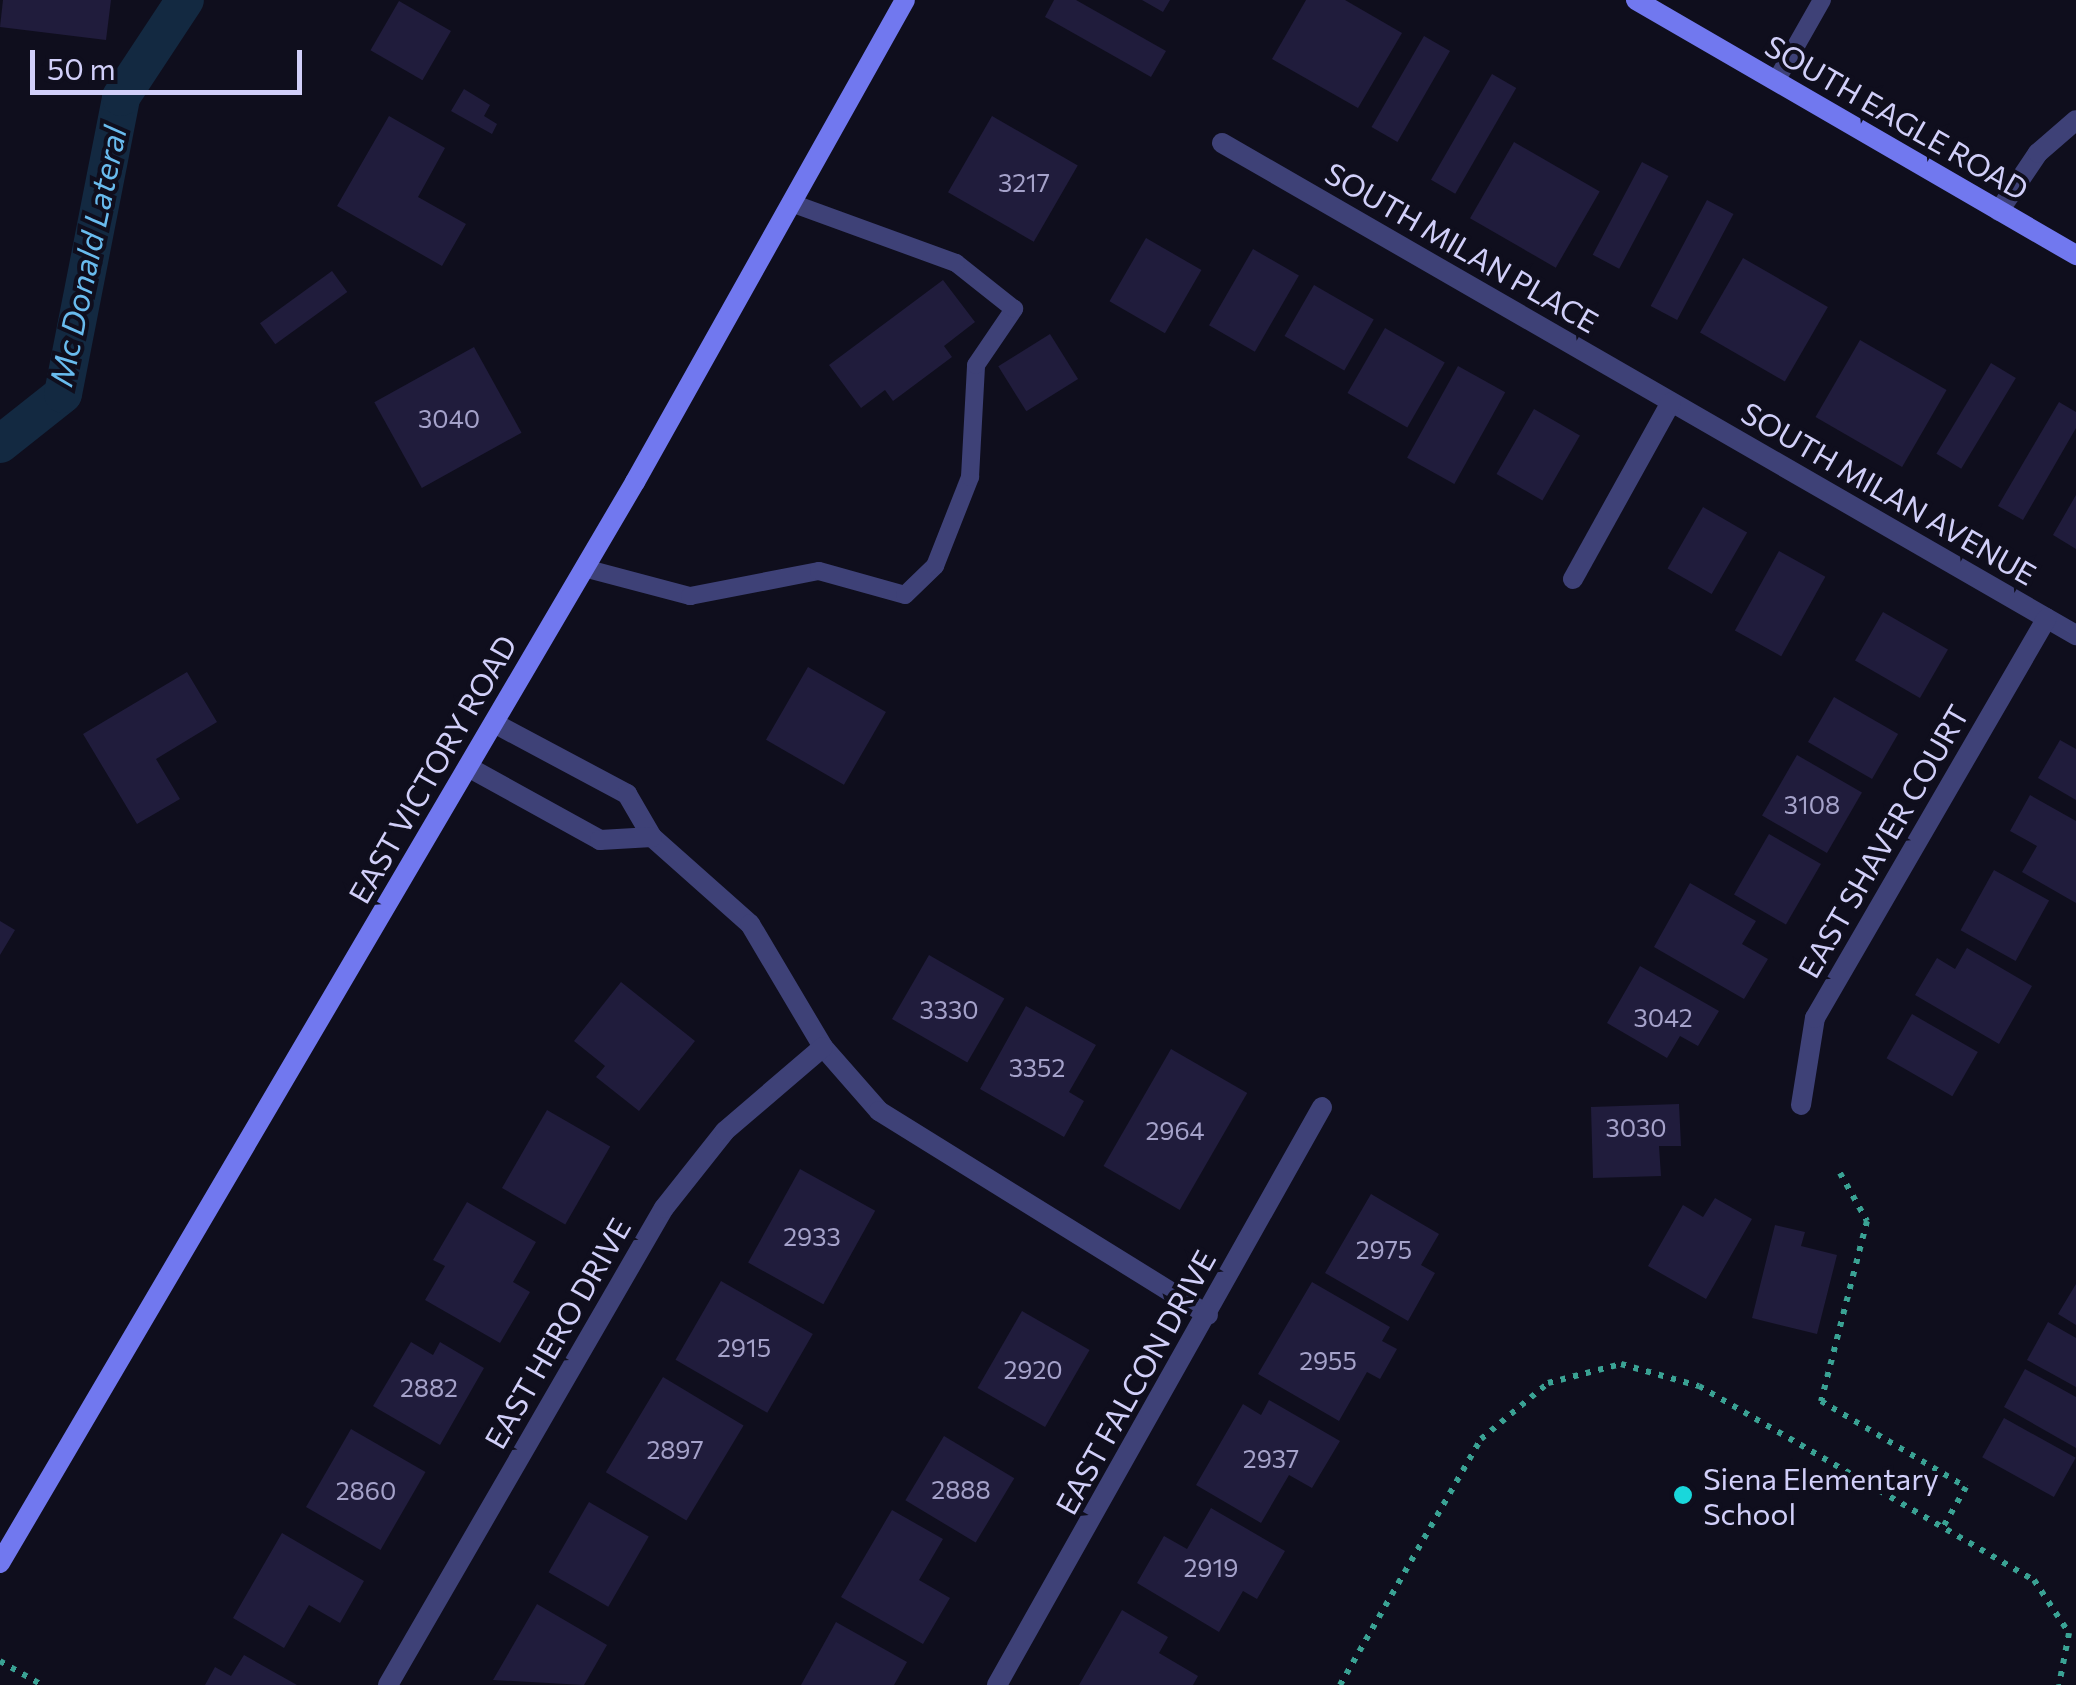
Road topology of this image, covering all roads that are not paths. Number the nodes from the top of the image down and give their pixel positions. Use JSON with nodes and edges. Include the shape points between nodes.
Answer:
{"nodes":[{"id":1,"x":905,"y":0,"type":"edge"},
{"id":2,"x":1636,"y":0,"type":"edge"},
{"id":3,"x":1822,"y":0,"type":"edge"},
{"id":4,"x":1776,"y":81,"type":"junction"},
{"id":5,"x":2076,"y":120,"type":"edge"},
{"id":6,"x":1222,"y":143,"type":"dead end"},
{"id":7,"x":791,"y":203,"type":"junction"},
{"id":8,"x":1999,"y":211,"type":"junction"},
{"id":9,"x":2076,"y":255,"type":"edge"},
{"id":10,"x":1671,"y":402,"type":"junction"},
{"id":11,"x":584,"y":568,"type":"junction"},
{"id":12,"x":1573,"y":579,"type":"dead end"},
{"id":13,"x":2047,"y":618,"type":"junction"},
{"id":14,"x":2076,"y":635,"type":"edge"},
{"id":15,"x":494,"y":723,"type":"junction"},
{"id":16,"x":468,"y":766,"type":"junction"},
{"id":17,"x":652,"y":837,"type":"junction"},
{"id":18,"x":823,"y":1047,"type":"junction"},
{"id":19,"x":1802,"y":1105,"type":"dead end"},
{"id":20,"x":1322,"y":1107,"type":"dead end"},
{"id":21,"x":1208,"y":1314,"type":"junction"},
{"id":22,"x":0,"y":1563,"type":"edge"},
{"id":23,"x":388,"y":1685,"type":"edge"},
{"id":24,"x":997,"y":1685,"type":"edge"}],
"edges":[{"from":1,"to":7,"type":"main road","name":"EAST VICTORY ROAD"},
{"from":2,"to":4,"type":"main road","name":"SOUTH EAGLE ROAD"},
{"from":3,"to":4,"type":"lane"},
{"from":4,"to":8,"type":"main road","name":"SOUTH EAGLE ROAD"},
{"from":5,"to":8,"type":"street","via":[[2038,153]]},
{"from":6,"to":10,"type":"street","name":"SOUTH MILAN PLACE"},
{"from":7,"to":11,"type":"main road","name":"EAST VICTORY ROAD"},
{"from":7,"to":11,"type":"lane","via":[[956,263],[1014,309],[976,366],[970,477],[935,566],[905,596],[820,572],[690,596]]},
{"from":8,"to":9,"type":"main road","name":"SOUTH EAGLE ROAD"},
{"from":10,"to":12,"type":"street"},
{"from":10,"to":13,"type":"street","name":"SOUTH MILAN AVENUE"},
{"from":11,"to":15,"type":"main road","name":"EAST VICTORY ROAD"},
{"from":13,"to":14,"type":"street","name":"SOUTH MILAN AVENUE"},
{"from":13,"to":19,"type":"street","name":"EAST SHAVER COURT","via":[[1815,1018]]},
{"from":15,"to":16,"type":"main road","name":"EAST VICTORY ROAD"},
{"from":15,"to":17,"type":"street","via":[[627,794]]},
{"from":16,"to":17,"type":"street","via":[[600,840]]},
{"from":16,"to":22,"type":"main road","name":"EAST VICTORY ROAD"},
{"from":17,"to":18,"type":"street","via":[[750,924]]},
{"from":18,"to":21,"type":"street","via":[[879,1111],[968,1174]]},
{"from":18,"to":23,"type":"street","name":"EAST HERO DRIVE","via":[[725,1131],[664,1208]]},
{"from":20,"to":21,"type":"street","name":"EAST FALCON DRIVE"},
{"from":21,"to":24,"type":"street","name":"EAST FALCON DRIVE"}]}
